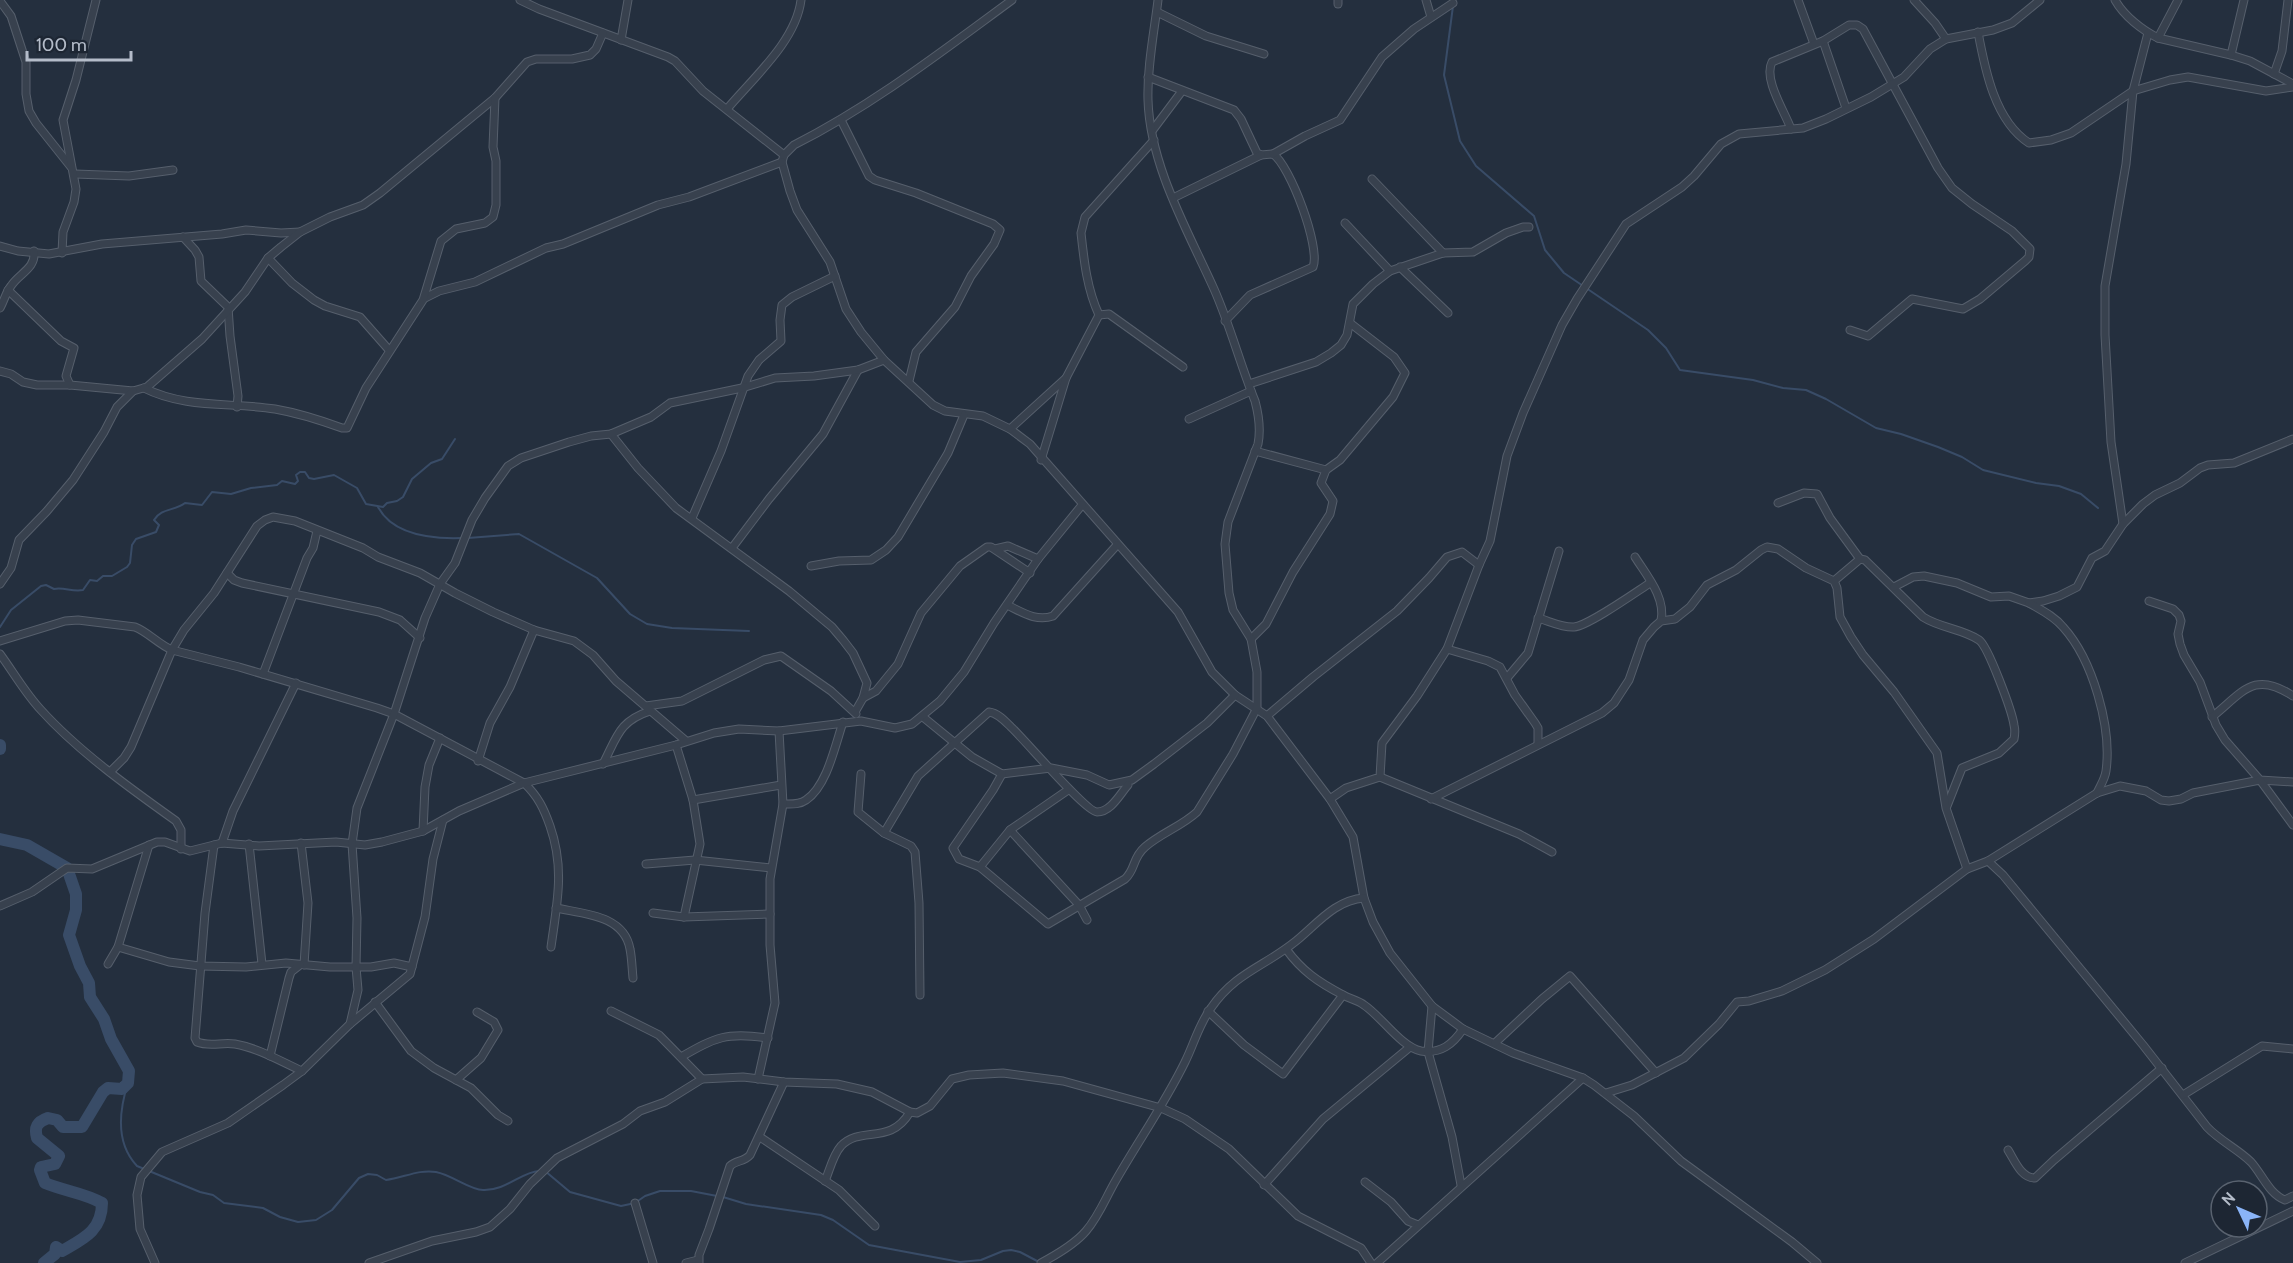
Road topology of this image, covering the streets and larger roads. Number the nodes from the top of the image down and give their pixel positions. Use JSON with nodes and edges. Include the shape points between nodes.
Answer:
{"nodes":[{"id":1,"x":96,"y":0,"type":"edge"},
{"id":2,"x":520,"y":0,"type":"edge"},
{"id":3,"x":628,"y":0,"type":"edge"},
{"id":4,"x":801,"y":0,"type":"edge"},
{"id":5,"x":1012,"y":0,"type":"edge"},
{"id":6,"x":1158,"y":0,"type":"edge"},
{"id":7,"x":1426,"y":0,"type":"edge"},
{"id":8,"x":1798,"y":0,"type":"edge"},
{"id":9,"x":1914,"y":0,"type":"edge"},
{"id":10,"x":2040,"y":0,"type":"edge"},
{"id":11,"x":2115,"y":0,"type":"edge"},
{"id":12,"x":2178,"y":0,"type":"edge"},
{"id":13,"x":2244,"y":0,"type":"edge"},
{"id":14,"x":2288,"y":0,"type":"edge"},
{"id":15,"x":0,"y":1,"type":"edge"},
{"id":16,"x":1453,"y":3,"type":"dead end"},
{"id":17,"x":1157,"y":12,"type":"junction"},
{"id":18,"x":1431,"y":17,"type":"junction"},
{"id":19,"x":1978,"y":32,"type":"junction"},
{"id":20,"x":603,"y":33,"type":"junction"},
{"id":21,"x":2148,"y":33,"type":"junction"},
{"id":22,"x":2158,"y":38,"type":"junction"},
{"id":23,"x":1946,"y":39,"type":"junction"},
{"id":24,"x":621,"y":40,"type":"junction"},
{"id":25,"x":1823,"y":41,"type":"junction"},
{"id":26,"x":1814,"y":45,"type":"junction"},
{"id":27,"x":1264,"y":54,"type":"dead end"},
{"id":28,"x":2231,"y":55,"type":"junction"},
{"id":29,"x":2274,"y":74,"type":"junction"},
{"id":30,"x":1148,"y":77,"type":"junction"},
{"id":31,"x":1893,"y":83,"type":"junction"},
{"id":32,"x":2293,"y":85,"type":"edge"},
{"id":33,"x":1182,"y":91,"type":"junction"},
{"id":34,"x":2133,"y":91,"type":"junction"},
{"id":35,"x":495,"y":98,"type":"junction"},
{"id":36,"x":1846,"y":108,"type":"junction"},
{"id":37,"x":727,"y":109,"type":"junction"},
{"id":38,"x":841,"y":120,"type":"junction"},
{"id":39,"x":1791,"y":129,"type":"junction"},
{"id":40,"x":1152,"y":132,"type":"junction"},
{"id":41,"x":1154,"y":140,"type":"junction"},
{"id":42,"x":1273,"y":154,"type":"junction"},
{"id":43,"x":1261,"y":155,"type":"junction"},
{"id":44,"x":783,"y":159,"type":"junction"},
{"id":45,"x":173,"y":170,"type":"dead end"},
{"id":46,"x":74,"y":172,"type":"junction"},
{"id":47,"x":1372,"y":179,"type":"dead end"},
{"id":48,"x":1173,"y":198,"type":"junction"},
{"id":49,"x":1345,"y":223,"type":"dead end"},
{"id":50,"x":1529,"y":227,"type":"dead end"},
{"id":51,"x":300,"y":232,"type":"junction"},
{"id":52,"x":183,"y":237,"type":"junction"},
{"id":53,"x":0,"y":246,"type":"edge"},
{"id":54,"x":34,"y":251,"type":"junction"},
{"id":55,"x":62,"y":253,"type":"junction"},
{"id":56,"x":1443,"y":253,"type":"junction"},
{"id":57,"x":268,"y":258,"type":"junction"},
{"id":58,"x":1400,"y":267,"type":"junction"},
{"id":59,"x":1390,"y":271,"type":"junction"},
{"id":60,"x":835,"y":276,"type":"junction"},
{"id":61,"x":8,"y":290,"type":"junction"},
{"id":62,"x":423,"y":300,"type":"junction"},
{"id":63,"x":0,"y":308,"type":"edge"},
{"id":64,"x":229,"y":310,"type":"junction"},
{"id":65,"x":1448,"y":313,"type":"dead end"},
{"id":66,"x":1099,"y":315,"type":"junction"},
{"id":67,"x":1225,"y":321,"type":"junction"},
{"id":68,"x":1350,"y":323,"type":"junction"},
{"id":69,"x":1850,"y":330,"type":"dead end"},
{"id":70,"x":389,"y":350,"type":"junction"},
{"id":71,"x":884,"y":360,"type":"junction"},
{"id":72,"x":1183,"y":367,"type":"dead end"},
{"id":73,"x":858,"y":370,"type":"junction"},
{"id":74,"x":0,"y":371,"type":"edge"},
{"id":75,"x":1066,"y":378,"type":"junction"},
{"id":76,"x":909,"y":381,"type":"junction"},
{"id":77,"x":70,"y":385,"type":"junction"},
{"id":78,"x":144,"y":388,"type":"junction"},
{"id":79,"x":742,"y":388,"type":"junction"},
{"id":80,"x":1250,"y":388,"type":"junction"},
{"id":81,"x":133,"y":391,"type":"junction"},
{"id":82,"x":237,"y":406,"type":"junction"},
{"id":83,"x":964,"y":415,"type":"junction"},
{"id":84,"x":1189,"y":419,"type":"dead end"},
{"id":85,"x":1010,"y":429,"type":"junction"},
{"id":86,"x":611,"y":434,"type":"junction"},
{"id":87,"x":2293,"y":439,"type":"edge"},
{"id":88,"x":1255,"y":451,"type":"junction"},
{"id":89,"x":1041,"y":459,"type":"junction"},
{"id":90,"x":1326,"y":470,"type":"junction"},
{"id":91,"x":1778,"y":503,"type":"dead end"},
{"id":92,"x":1082,"y":505,"type":"junction"},
{"id":93,"x":692,"y":518,"type":"junction"},
{"id":94,"x":2123,"y":524,"type":"junction"},
{"id":95,"x":317,"y":531,"type":"junction"},
{"id":96,"x":1117,"y":545,"type":"junction"},
{"id":97,"x":732,"y":548,"type":"junction"},
{"id":98,"x":994,"y":549,"type":"junction"},
{"id":99,"x":1559,"y":551,"type":"dead end"},
{"id":100,"x":1635,"y":557,"type":"dead end"},
{"id":101,"x":1038,"y":559,"type":"junction"},
{"id":102,"x":1860,"y":559,"type":"junction"},
{"id":103,"x":1479,"y":565,"type":"junction"},
{"id":104,"x":811,"y":566,"type":"dead end"},
{"id":105,"x":226,"y":573,"type":"junction"},
{"id":106,"x":1030,"y":573,"type":"junction"},
{"id":107,"x":1834,"y":581,"type":"junction"},
{"id":108,"x":1650,"y":582,"type":"junction"},
{"id":109,"x":0,"y":584,"type":"edge"},
{"id":110,"x":440,"y":585,"type":"junction"},
{"id":111,"x":1894,"y":587,"type":"junction"},
{"id":112,"x":294,"y":594,"type":"junction"},
{"id":113,"x":2149,"y":601,"type":"dead end"},
{"id":114,"x":2029,"y":603,"type":"junction"},
{"id":115,"x":1007,"y":605,"type":"junction"},
{"id":116,"x":1538,"y":618,"type":"junction"},
{"id":117,"x":1661,"y":621,"type":"junction"},
{"id":118,"x":534,"y":630,"type":"junction"},
{"id":119,"x":420,"y":638,"type":"junction"},
{"id":120,"x":1251,"y":639,"type":"junction"},
{"id":121,"x":0,"y":641,"type":"edge"},
{"id":122,"x":1447,"y":649,"type":"junction"},
{"id":123,"x":172,"y":650,"type":"junction"},
{"id":124,"x":0,"y":654,"type":"edge"},
{"id":125,"x":263,"y":674,"type":"junction"},
{"id":126,"x":1507,"y":678,"type":"junction"},
{"id":127,"x":296,"y":683,"type":"junction"},
{"id":128,"x":1236,"y":695,"type":"junction"},
{"id":129,"x":2293,"y":696,"type":"edge"},
{"id":130,"x":863,"y":698,"type":"junction"},
{"id":131,"x":648,"y":708,"type":"junction"},
{"id":132,"x":1257,"y":708,"type":"junction"},
{"id":133,"x":855,"y":712,"type":"junction"},
{"id":134,"x":394,"y":714,"type":"junction"},
{"id":135,"x":1267,"y":716,"type":"junction"},
{"id":136,"x":923,"y":717,"type":"junction"},
{"id":137,"x":2212,"y":717,"type":"junction"},
{"id":138,"x":861,"y":721,"type":"junction"},
{"id":139,"x":843,"y":722,"type":"junction"},
{"id":140,"x":779,"y":731,"type":"junction"},
{"id":141,"x":440,"y":738,"type":"junction"},
{"id":142,"x":686,"y":741,"type":"junction"},
{"id":143,"x":954,"y":743,"type":"junction"},
{"id":144,"x":1538,"y":744,"type":"junction"},
{"id":145,"x":676,"y":745,"type":"junction"},
{"id":146,"x":478,"y":761,"type":"junction"},
{"id":147,"x":603,"y":764,"type":"junction"},
{"id":148,"x":1051,"y":768,"type":"junction"},
{"id":149,"x":110,"y":772,"type":"junction"},
{"id":150,"x":861,"y":774,"type":"dead end"},
{"id":151,"x":1002,"y":774,"type":"junction"},
{"id":152,"x":1380,"y":777,"type":"junction"},
{"id":153,"x":2260,"y":780,"type":"junction"},
{"id":154,"x":2293,"y":782,"type":"edge"},
{"id":155,"x":524,"y":783,"type":"junction"},
{"id":156,"x":1128,"y":784,"type":"dead end"},
{"id":157,"x":781,"y":785,"type":"junction"},
{"id":158,"x":1068,"y":790,"type":"junction"},
{"id":159,"x":2097,"y":793,"type":"junction"},
{"id":160,"x":1330,"y":799,"type":"junction"},
{"id":161,"x":1431,"y":799,"type":"junction"},
{"id":162,"x":693,"y":800,"type":"junction"},
{"id":163,"x":783,"y":804,"type":"junction"},
{"id":164,"x":1946,"y":808,"type":"junction"},
{"id":165,"x":443,"y":820,"type":"junction"},
{"id":166,"x":2293,"y":825,"type":"edge"},
{"id":167,"x":1010,"y":830,"type":"junction"},
{"id":168,"x":423,"y":831,"type":"junction"},
{"id":169,"x":885,"y":833,"type":"junction"},
{"id":170,"x":301,"y":843,"type":"junction"},
{"id":171,"x":218,"y":844,"type":"junction"},
{"id":172,"x":249,"y":844,"type":"junction"},
{"id":173,"x":352,"y":844,"type":"junction"},
{"id":174,"x":149,"y":845,"type":"junction"},
{"id":175,"x":181,"y":849,"type":"junction"},
{"id":176,"x":1552,"y":852,"type":"dead end"},
{"id":177,"x":695,"y":860,"type":"junction"},
{"id":178,"x":1988,"y":861,"type":"junction"},
{"id":179,"x":646,"y":864,"type":"dead end"},
{"id":180,"x":980,"y":867,"type":"junction"},
{"id":181,"x":771,"y":868,"type":"junction"},
{"id":182,"x":1967,"y":869,"type":"junction"},
{"id":183,"x":1364,"y":898,"type":"junction"},
{"id":184,"x":1079,"y":904,"type":"junction"},
{"id":185,"x":0,"y":906,"type":"edge"},
{"id":186,"x":556,"y":908,"type":"junction"},
{"id":187,"x":653,"y":913,"type":"dead end"},
{"id":188,"x":770,"y":914,"type":"junction"},
{"id":189,"x":684,"y":916,"type":"junction"},
{"id":190,"x":1086,"y":920,"type":"dead end"},
{"id":191,"x":118,"y":947,"type":"junction"},
{"id":192,"x":551,"y":947,"type":"dead end"},
{"id":193,"x":1286,"y":949,"type":"junction"},
{"id":194,"x":108,"y":964,"type":"dead end"},
{"id":195,"x":262,"y":964,"type":"junction"},
{"id":196,"x":302,"y":965,"type":"junction"},
{"id":197,"x":200,"y":966,"type":"junction"},
{"id":198,"x":356,"y":967,"type":"junction"},
{"id":199,"x":412,"y":967,"type":"junction"},
{"id":200,"x":633,"y":978,"type":"dead end"},
{"id":201,"x":920,"y":995,"type":"dead end"},
{"id":202,"x":1342,"y":995,"type":"junction"},
{"id":203,"x":375,"y":1002,"type":"junction"},
{"id":204,"x":1432,"y":1006,"type":"junction"},
{"id":205,"x":611,"y":1011,"type":"dead end"},
{"id":206,"x":1208,"y":1011,"type":"junction"},
{"id":207,"x":477,"y":1012,"type":"dead end"},
{"id":208,"x":350,"y":1024,"type":"junction"},
{"id":209,"x":1463,"y":1029,"type":"junction"},
{"id":210,"x":768,"y":1038,"type":"junction"},
{"id":211,"x":1496,"y":1043,"type":"junction"},
{"id":212,"x":1410,"y":1047,"type":"junction"},
{"id":213,"x":2293,"y":1049,"type":"edge"},
{"id":214,"x":1428,"y":1052,"type":"junction"},
{"id":215,"x":270,"y":1056,"type":"junction"},
{"id":216,"x":681,"y":1057,"type":"junction"},
{"id":217,"x":2162,"y":1068,"type":"junction"},
{"id":218,"x":302,"y":1071,"type":"junction"},
{"id":219,"x":1656,"y":1073,"type":"junction"},
{"id":220,"x":1583,"y":1078,"type":"junction"},
{"id":221,"x":702,"y":1079,"type":"junction"},
{"id":222,"x":758,"y":1079,"type":"junction"},
{"id":223,"x":456,"y":1080,"type":"junction"},
{"id":224,"x":784,"y":1083,"type":"junction"},
{"id":225,"x":1606,"y":1093,"type":"junction"},
{"id":226,"x":2183,"y":1095,"type":"junction"},
{"id":227,"x":1161,"y":1108,"type":"junction"},
{"id":228,"x":910,"y":1112,"type":"junction"},
{"id":229,"x":508,"y":1121,"type":"dead end"},
{"id":230,"x":760,"y":1137,"type":"junction"},
{"id":231,"x":2008,"y":1150,"type":"dead end"},
{"id":232,"x":825,"y":1180,"type":"junction"},
{"id":233,"x":1365,"y":1182,"type":"dead end"},
{"id":234,"x":1264,"y":1185,"type":"junction"},
{"id":235,"x":1461,"y":1185,"type":"junction"},
{"id":236,"x":2293,"y":1196,"type":"edge"},
{"id":237,"x":635,"y":1203,"type":"dead end"},
{"id":238,"x":2293,"y":1211,"type":"edge"},
{"id":239,"x":1418,"y":1225,"type":"junction"},
{"id":240,"x":875,"y":1226,"type":"dead end"},
{"id":241,"x":698,"y":1262,"type":"edge"},
{"id":242,"x":155,"y":1263,"type":"edge"},
{"id":243,"x":369,"y":1263,"type":"edge"},
{"id":244,"x":653,"y":1263,"type":"edge"},
{"id":245,"x":687,"y":1263,"type":"edge"},
{"id":246,"x":1041,"y":1263,"type":"edge"},
{"id":247,"x":1371,"y":1263,"type":"edge"},
{"id":248,"x":1377,"y":1263,"type":"edge"},
{"id":249,"x":1817,"y":1263,"type":"edge"},
{"id":250,"x":2185,"y":1263,"type":"edge"}],
"edges":[{"from":1,"to":46,"type":"street","via":[[63,120]]},
{"from":2,"to":20,"type":"street"},
{"from":3,"to":24,"type":"street"},
{"from":4,"to":37,"type":"street","via":[[789,35]]},
{"from":5,"to":38,"type":"street"},
{"from":6,"to":17,"type":"street"},
{"from":7,"to":18,"type":"street"},
{"from":8,"to":26,"type":"street"},
{"from":9,"to":23,"type":"street"},
{"from":10,"to":19,"type":"street","via":[[2012,23]]},
{"from":11,"to":21,"type":"street"},
{"from":12,"to":22,"type":"street"},
{"from":13,"to":28,"type":"street"},
{"from":14,"to":29,"type":"street","via":[[2282,51]]},
{"from":15,"to":46,"type":"street","via":[[11,16],[26,62],[29,111]]},
{"from":16,"to":18,"type":"street"},
{"from":17,"to":27,"type":"street","via":[[1206,36]]},
{"from":17,"to":30,"type":"street"},
{"from":18,"to":42,"type":"street","via":[[1382,57],[1340,120]]},
{"from":19,"to":23,"type":"street"},
{"from":19,"to":34,"type":"street","via":[[1991,87],[2014,130],[2029,143],[2071,133]]},
{"from":20,"to":24,"type":"street"},
{"from":20,"to":35,"type":"street","via":[[590,55],[527,62]]},
{"from":21,"to":22,"type":"street"},
{"from":21,"to":34,"type":"street"},
{"from":22,"to":28,"type":"street"},
{"from":23,"to":31,"type":"street"},
{"from":24,"to":37,"type":"street","via":[[675,61],[703,91]]},
{"from":25,"to":26,"type":"street"},
{"from":25,"to":31,"type":"street","via":[[1857,25]]},
{"from":25,"to":36,"type":"street"},
{"from":26,"to":39,"type":"street","via":[[1780,58],[1769,68]]},
{"from":28,"to":29,"type":"street"},
{"from":29,"to":32,"type":"street"},
{"from":30,"to":33,"type":"street"},
{"from":30,"to":40,"type":"street"},
{"from":31,"to":36,"type":"street"},
{"from":31,"to":69,"type":"street","via":[[1952,188],[2019,236],[2030,253],[1970,307],[1957,309],[1912,299],[1870,334]]},
{"from":32,"to":34,"type":"street","via":[[2273,91],[2259,90],[2188,77]]},
{"from":33,"to":40,"type":"street"},
{"from":33,"to":43,"type":"street","via":[[1234,110]]},
{"from":34,"to":94,"type":"street","via":[[2128,155],[2107,274],[2105,309],[2111,442]]},
{"from":35,"to":51,"type":"street","via":[[363,205]]},
{"from":35,"to":62,"type":"street","via":[[494,217],[485,223],[456,229],[443,238]]},
{"from":36,"to":39,"type":"street","via":[[1814,125]]},
{"from":37,"to":44,"type":"street"},
{"from":38,"to":44,"type":"street","via":[[794,144]]},
{"from":38,"to":76,"type":"street","via":[[869,176],[1000,230],[955,307],[916,352]]},
{"from":39,"to":103,"type":"street","via":[[1730,137],[1682,187],[1619,232],[1562,325],[1523,412],[1507,456],[1490,541]]},
{"from":40,"to":41,"type":"street"},
{"from":41,"to":48,"type":"street"},
{"from":41,"to":66,"type":"street","via":[[1082,225],[1088,283]]},
{"from":42,"to":43,"type":"street"},
{"from":42,"to":67,"type":"street","via":[[1280,160],[1299,200],[1315,262],[1306,272],[1250,295]]},
{"from":43,"to":48,"type":"street"},
{"from":44,"to":60,"type":"street","via":[[797,210]]},
{"from":44,"to":62,"type":"street"},
{"from":45,"to":46,"type":"street","via":[[129,176]]},
{"from":46,"to":55,"type":"street","via":[[76,189],[63,232]]},
{"from":47,"to":56,"type":"street"},
{"from":48,"to":67,"type":"street"},
{"from":49,"to":59,"type":"street"},
{"from":50,"to":56,"type":"street","via":[[1506,233],[1473,252]]},
{"from":51,"to":52,"type":"street","via":[[246,230]]},
{"from":51,"to":57,"type":"street"},
{"from":52,"to":55,"type":"street","via":[[102,244]]},
{"from":52,"to":64,"type":"street","via":[[199,257],[201,281]]},
{"from":53,"to":54,"type":"street"},
{"from":54,"to":55,"type":"street"},
{"from":54,"to":61,"type":"street","via":[[30,266]]},
{"from":56,"to":58,"type":"street"},
{"from":57,"to":64,"type":"street"},
{"from":57,"to":70,"type":"street","via":[[314,300],[360,317]]},
{"from":58,"to":59,"type":"street"},
{"from":58,"to":65,"type":"street"},
{"from":59,"to":68,"type":"street","via":[[1353,304]]},
{"from":60,"to":71,"type":"street","via":[[852,320]]},
{"from":60,"to":79,"type":"street","via":[[782,305],[781,341],[759,360]]},
{"from":61,"to":63,"type":"street"},
{"from":61,"to":77,"type":"street","via":[[61,341],[74,348],[66,376]]},
{"from":62,"to":70,"type":"street"},
{"from":64,"to":78,"type":"street","via":[[202,339]]},
{"from":64,"to":82,"type":"street"},
{"from":66,"to":72,"type":"street","via":[[1109,314]]},
{"from":66,"to":75,"type":"street"},
{"from":67,"to":80,"type":"street"},
{"from":68,"to":80,"type":"street","via":[[1341,345],[1324,358]]},
{"from":68,"to":90,"type":"street","via":[[1394,357],[1405,373],[1393,397],[1340,460]]},
{"from":70,"to":82,"type":"street","via":[[344,429],[314,417]]},
{"from":71,"to":73,"type":"street"},
{"from":71,"to":76,"type":"street"},
{"from":73,"to":79,"type":"street","via":[[776,378]]},
{"from":73,"to":97,"type":"street","via":[[824,434]]},
{"from":74,"to":77,"type":"street","via":[[27,383]]},
{"from":75,"to":85,"type":"street"},
{"from":75,"to":89,"type":"street"},
{"from":76,"to":83,"type":"street","via":[[933,405]]},
{"from":77,"to":81,"type":"street"},
{"from":78,"to":81,"type":"street"},
{"from":78,"to":82,"type":"street","via":[[181,401]]},
{"from":79,"to":86,"type":"street","via":[[670,403],[651,417]]},
{"from":79,"to":93,"type":"street","via":[[722,451]]},
{"from":80,"to":84,"type":"street"},
{"from":80,"to":88,"type":"street","via":[[1259,418]]},
{"from":81,"to":109,"type":"street","via":[[117,407],[73,480],[19,540]]},
{"from":83,"to":85,"type":"street","via":[[983,416]]},
{"from":83,"to":104,"type":"street","via":[[948,453],[898,537],[886,550],[871,560]]},
{"from":85,"to":89,"type":"street","via":[[1030,444]]},
{"from":86,"to":93,"type":"street","via":[[676,508]]},
{"from":86,"to":110,"type":"street","via":[[569,442],[508,466],[472,520],[455,563]]},
{"from":87,"to":94,"type":"street","via":[[2234,463],[2200,468],[2143,504]]},
{"from":88,"to":90,"type":"street"},
{"from":88,"to":120,"type":"street","via":[[1228,522],[1225,544],[1233,610]]},
{"from":89,"to":92,"type":"street"},
{"from":90,"to":120,"type":"street","via":[[1321,483],[1333,501],[1330,514],[1266,624]]},
{"from":91,"to":102,"type":"street","via":[[1804,493],[1817,494]]},
{"from":92,"to":96,"type":"street"},
{"from":92,"to":101,"type":"street"},
{"from":93,"to":97,"type":"street"},
{"from":94,"to":114,"type":"street","via":[[2105,551],[2092,558],[2077,587],[2043,602]]},
{"from":95,"to":105,"type":"street","via":[[284,518],[265,520]]},
{"from":95,"to":110,"type":"street"},
{"from":95,"to":112,"type":"street"},
{"from":96,"to":115,"type":"street","via":[[1053,616],[1035,618]]},
{"from":96,"to":128,"type":"street","via":[[1178,612],[1212,672]]},
{"from":97,"to":130,"type":"street","via":[[832,627],[853,653],[867,683]]},
{"from":98,"to":101,"type":"street","via":[[1008,546]]},
{"from":98,"to":106,"type":"street"},
{"from":98,"to":130,"type":"street","via":[[987,547],[960,566],[921,613],[898,664],[876,691]]},
{"from":99,"to":116,"type":"street"},
{"from":100,"to":108,"type":"street"},
{"from":101,"to":106,"type":"street"},
{"from":102,"to":107,"type":"street"},
{"from":102,"to":111,"type":"street"},
{"from":103,"to":122,"type":"street"},
{"from":103,"to":135,"type":"street","via":[[1462,552],[1447,557],[1397,611]]},
{"from":105,"to":112,"type":"street","via":[[242,583]]},
{"from":105,"to":123,"type":"street"},
{"from":106,"to":115,"type":"street"},
{"from":107,"to":117,"type":"street","via":[[1778,549],[1767,547],[1707,585],[1676,619]]},
{"from":107,"to":164,"type":"street","via":[[1840,617],[1851,637],[1937,753]]},
{"from":108,"to":116,"type":"street","via":[[1579,627]]},
{"from":108,"to":117,"type":"street","via":[[1662,605]]},
{"from":110,"to":118,"type":"street"},
{"from":110,"to":119,"type":"street"},
{"from":111,"to":114,"type":"street","via":[[1913,577],[1936,577],[1991,597],[2009,596]]},
{"from":111,"to":164,"type":"street","via":[[1930,622],[1982,642],[2012,714],[2014,738],[2008,747],[1962,768]]},
{"from":112,"to":119,"type":"street","via":[[379,612],[400,620]]},
{"from":112,"to":125,"type":"street"},
{"from":113,"to":137,"type":"street","via":[[2174,609],[2179,615],[2180,644],[2200,681]]},
{"from":114,"to":159,"type":"street","via":[[2063,626],[2084,658],[2093,683],[2107,752],[2104,777]]},
{"from":115,"to":136,"type":"street","via":[[964,672]]},
{"from":116,"to":126,"type":"street","via":[[1528,653]]},
{"from":117,"to":144,"type":"street","via":[[1642,640],[1629,680],[1614,704]]},
{"from":118,"to":131,"type":"street","via":[[579,644]]},
{"from":118,"to":146,"type":"street","via":[[490,723]]},
{"from":119,"to":134,"type":"street"},
{"from":120,"to":132,"type":"street","via":[[1257,672]]},
{"from":121,"to":123,"type":"street","via":[[78,620],[135,627]]},
{"from":122,"to":126,"type":"street","via":[[1488,661]]},
{"from":122,"to":152,"type":"street","via":[[1382,744]]},
{"from":123,"to":125,"type":"street"},
{"from":123,"to":149,"type":"street","via":[[131,747]]},
{"from":124,"to":149,"type":"street","via":[[39,709]]},
{"from":125,"to":127,"type":"street"},
{"from":126,"to":144,"type":"street","via":[[1538,728]]},
{"from":127,"to":134,"type":"street"},
{"from":127,"to":171,"type":"street"},
{"from":128,"to":132,"type":"street"},
{"from":128,"to":148,"type":"street","via":[[1178,747],[1125,783],[1109,785],[1087,775]]},
{"from":129,"to":137,"type":"street","via":[[2269,683],[2258,683]]},
{"from":130,"to":133,"type":"street"},
{"from":131,"to":133,"type":"street","via":[[682,701],[764,660],[781,656]]},
{"from":131,"to":142,"type":"street"},
{"from":131,"to":147,"type":"street","via":[[622,727]]},
{"from":132,"to":135,"type":"street"},
{"from":132,"to":184,"type":"street","via":[[1197,812],[1145,847],[1125,879]]},
{"from":133,"to":138,"type":"street"},
{"from":134,"to":141,"type":"street"},
{"from":134,"to":173,"type":"street","via":[[357,808]]},
{"from":135,"to":160,"type":"street"},
{"from":136,"to":138,"type":"street","via":[[895,728]]},
{"from":136,"to":143,"type":"street"},
{"from":137,"to":153,"type":"street","via":[[2225,740]]},
{"from":138,"to":139,"type":"street"},
{"from":139,"to":140,"type":"street"},
{"from":139,"to":163,"type":"street","via":[[829,766],[813,794],[799,804]]},
{"from":140,"to":142,"type":"street","via":[[739,729]]},
{"from":140,"to":157,"type":"street"},
{"from":141,"to":146,"type":"street"},
{"from":141,"to":168,"type":"street","via":[[424,787]]},
{"from":142,"to":145,"type":"street"},
{"from":143,"to":148,"type":"street","via":[[985,714],[993,712]]},
{"from":143,"to":151,"type":"street"},
{"from":143,"to":169,"type":"street","via":[[918,776]]},
{"from":144,"to":161,"type":"street"},
{"from":145,"to":147,"type":"street"},
{"from":145,"to":162,"type":"street"},
{"from":146,"to":155,"type":"street"},
{"from":147,"to":155,"type":"street"},
{"from":148,"to":151,"type":"street"},
{"from":148,"to":158,"type":"street"},
{"from":149,"to":175,"type":"street","via":[[176,820]]},
{"from":150,"to":169,"type":"street","via":[[858,812]]},
{"from":151,"to":180,"type":"street","via":[[953,848],[959,859]]},
{"from":152,"to":160,"type":"street","via":[[1346,788]]},
{"from":152,"to":161,"type":"street"},
{"from":153,"to":154,"type":"street"},
{"from":153,"to":159,"type":"street","via":[[2169,801],[2120,786]]},
{"from":153,"to":166,"type":"street"},
{"from":155,"to":165,"type":"street"},
{"from":155,"to":186,"type":"street","via":[[540,800],[557,846],[560,878]]},
{"from":156,"to":158,"type":"street","via":[[1113,804],[1098,812],[1090,810]]},
{"from":157,"to":162,"type":"street"},
{"from":157,"to":163,"type":"street"},
{"from":158,"to":167,"type":"street"},
{"from":159,"to":178,"type":"street"},
{"from":160,"to":183,"type":"street","via":[[1353,837]]},
{"from":161,"to":176,"type":"street","via":[[1519,834]]},
{"from":162,"to":177,"type":"street","via":[[700,844]]},
{"from":163,"to":181,"type":"street"},
{"from":164,"to":182,"type":"street"},
{"from":165,"to":168,"type":"street"},
{"from":165,"to":199,"type":"street"},
{"from":167,"to":180,"type":"street"},
{"from":167,"to":184,"type":"street"},
{"from":168,"to":173,"type":"street","via":[[382,842]]},
{"from":169,"to":201,"type":"street","via":[[915,852]]},
{"from":170,"to":172,"type":"street"},
{"from":170,"to":173,"type":"street"},
{"from":170,"to":196,"type":"street","via":[[308,903]]},
{"from":171,"to":172,"type":"street"},
{"from":171,"to":175,"type":"street","via":[[198,851]]},
{"from":171,"to":197,"type":"street"},
{"from":172,"to":195,"type":"street"},
{"from":173,"to":198,"type":"street"},
{"from":174,"to":175,"type":"street","via":[[165,842]]},
{"from":174,"to":185,"type":"street","via":[[92,869],[67,868],[32,892]]},
{"from":174,"to":191,"type":"street"},
{"from":177,"to":179,"type":"street"},
{"from":177,"to":181,"type":"street"},
{"from":177,"to":189,"type":"street"},
{"from":178,"to":182,"type":"street"},
{"from":178,"to":217,"type":"street"},
{"from":180,"to":184,"type":"street","via":[[1048,924]]},
{"from":181,"to":188,"type":"street"},
{"from":182,"to":219,"type":"street","via":[[1874,939],[1825,970],[1782,991],[1737,1002],[1694,1050]]},
{"from":183,"to":193,"type":"street","via":[[1344,901]]},
{"from":183,"to":204,"type":"street","via":[[1390,953]]},
{"from":184,"to":190,"type":"street"},
{"from":186,"to":192,"type":"street"},
{"from":186,"to":200,"type":"street","via":[[617,925],[630,949]]},
{"from":187,"to":189,"type":"street"},
{"from":188,"to":189,"type":"street"},
{"from":188,"to":210,"type":"street","via":[[775,1003]]},
{"from":191,"to":194,"type":"street"},
{"from":191,"to":197,"type":"street","via":[[169,962]]},
{"from":193,"to":202,"type":"street","via":[[1303,970]]},
{"from":193,"to":206,"type":"street","via":[[1245,973]]},
{"from":195,"to":196,"type":"street"},
{"from":195,"to":197,"type":"street","via":[[246,968]]},
{"from":196,"to":198,"type":"street"},
{"from":196,"to":215,"type":"street","via":[[291,972]]},
{"from":197,"to":215,"type":"street","via":[[197,1042],[233,1044]]},
{"from":198,"to":199,"type":"street","via":[[394,963]]},
{"from":198,"to":208,"type":"street","via":[[358,990]]},
{"from":199,"to":203,"type":"street","via":[[404,980]]},
{"from":202,"to":206,"type":"street","via":[[1283,1074]]},
{"from":202,"to":212,"type":"street","via":[[1363,1004]]},
{"from":203,"to":208,"type":"street"},
{"from":203,"to":223,"type":"street","via":[[411,1051]]},
{"from":204,"to":209,"type":"street"},
{"from":204,"to":214,"type":"street"},
{"from":205,"to":216,"type":"street","via":[[659,1035]]},
{"from":206,"to":227,"type":"street"},
{"from":207,"to":223,"type":"street","via":[[494,1022],[498,1030],[481,1058]]},
{"from":208,"to":218,"type":"street"},
{"from":209,"to":211,"type":"street"},
{"from":209,"to":214,"type":"street","via":[[1452,1043]]},
{"from":210,"to":216,"type":"street","via":[[726,1035]]},
{"from":210,"to":222,"type":"street"},
{"from":211,"to":219,"type":"street","via":[[1570,976]]},
{"from":211,"to":220,"type":"street"},
{"from":212,"to":214,"type":"street"},
{"from":212,"to":234,"type":"street","via":[[1323,1119]]},
{"from":213,"to":226,"type":"street","via":[[2262,1046]]},
{"from":214,"to":235,"type":"street"},
{"from":215,"to":218,"type":"street"},
{"from":216,"to":221,"type":"street"},
{"from":217,"to":226,"type":"street"},
{"from":217,"to":231,"type":"street","via":[[2036,1178],[2022,1172]]},
{"from":218,"to":242,"type":"street","via":[[228,1123],[162,1152],[146,1170],[138,1184],[140,1229]]},
{"from":219,"to":225,"type":"street"},
{"from":220,"to":225,"type":"street"},
{"from":220,"to":235,"type":"street"},
{"from":221,"to":222,"type":"street"},
{"from":221,"to":243,"type":"street","via":[[557,1158],[490,1227],[432,1241]]},
{"from":222,"to":224,"type":"street"},
{"from":223,"to":229,"type":"street","via":[[471,1088]]},
{"from":224,"to":228,"type":"street","via":[[861,1088]]},
{"from":224,"to":230,"type":"street"},
{"from":225,"to":249,"type":"street","via":[[1681,1161]]},
{"from":226,"to":236,"type":"street","via":[[2207,1127],[2251,1162],[2271,1189],[2282,1199]]},
{"from":227,"to":228,"type":"street","via":[[1063,1081],[993,1074],[952,1079],[924,1111]]},
{"from":227,"to":234,"type":"street","via":[[1229,1149]]},
{"from":227,"to":246,"type":"street","via":[[1085,1232]]},
{"from":228,"to":232,"type":"street","via":[[895,1129],[847,1142]]},
{"from":230,"to":232,"type":"street"},
{"from":230,"to":241,"type":"street","via":[[748,1158],[730,1166]]},
{"from":232,"to":240,"type":"street"},
{"from":233,"to":239,"type":"street","via":[[1408,1221]]},
{"from":234,"to":247,"type":"street","via":[[1298,1216],[1364,1250]]},
{"from":235,"to":239,"type":"street"},
{"from":237,"to":244,"type":"street"},
{"from":238,"to":250,"type":"street"},
{"from":239,"to":248,"type":"street"},
{"from":241,"to":245,"type":"street"}]}
